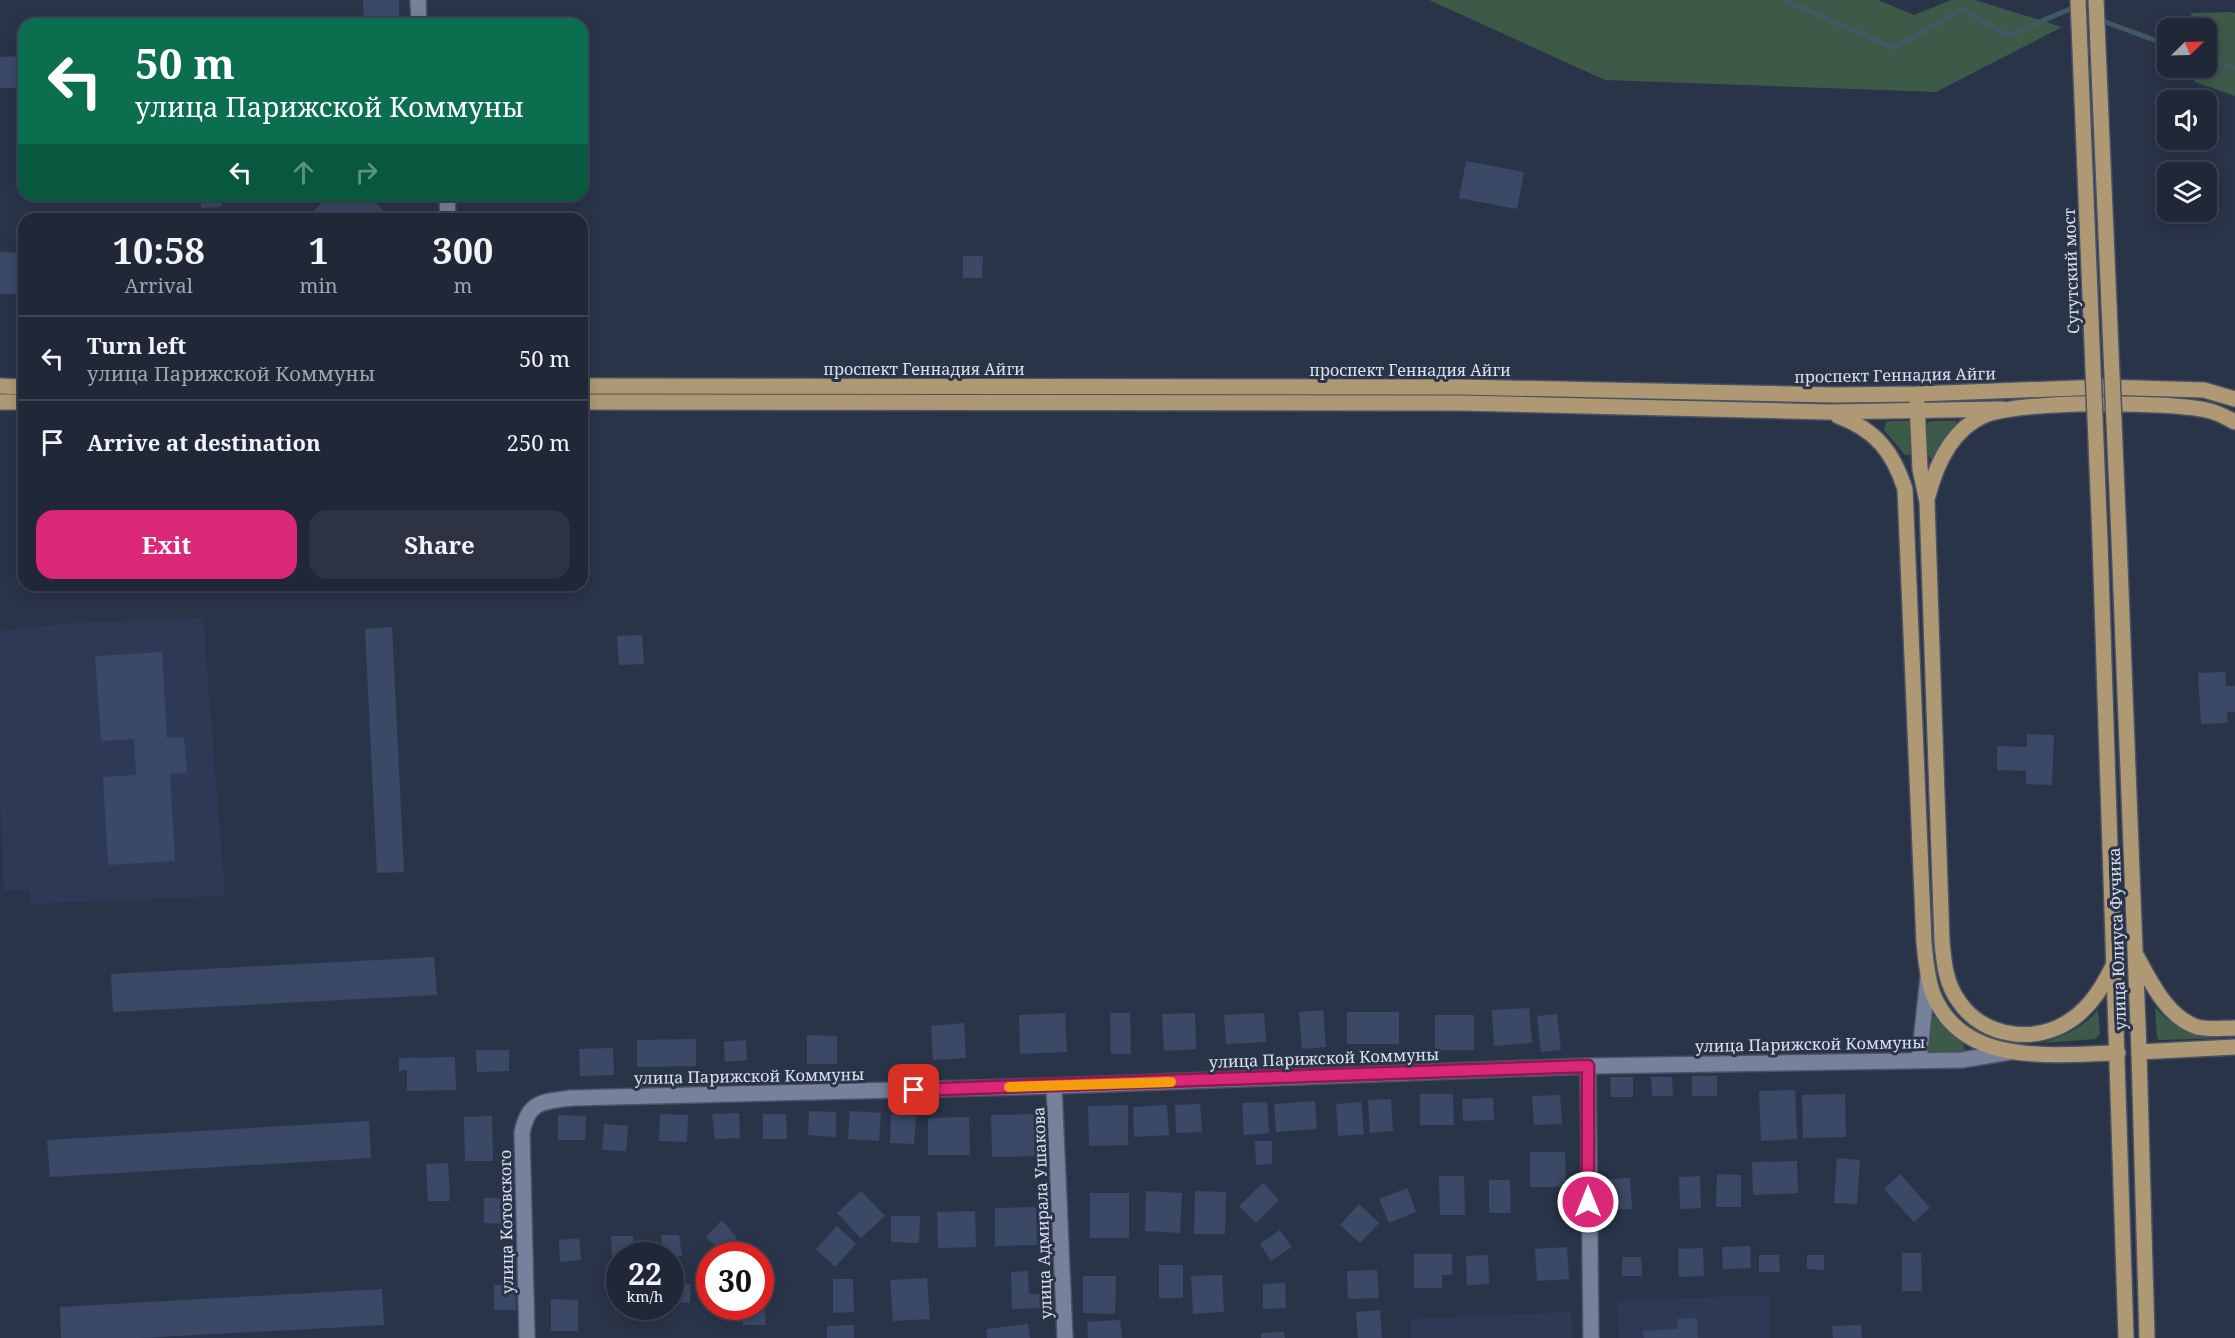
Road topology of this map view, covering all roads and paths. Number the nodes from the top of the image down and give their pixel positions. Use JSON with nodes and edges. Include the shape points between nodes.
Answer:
{"nodes":[{"id":1,"x":418,"y":0,"type":"edge"},
{"id":2,"x":2078,"y":0,"type":"edge"},
{"id":3,"x":2096,"y":0,"type":"edge"},
{"id":4,"x":419,"y":18,"type":"edge"},
{"id":5,"x":0,"y":386,"type":"edge"},
{"id":6,"x":588,"y":386,"type":"edge"},
{"id":7,"x":18,"y":387,"type":"edge"},
{"id":8,"x":1917,"y":394,"type":"junction"},
{"id":9,"x":2235,"y":399,"type":"edge"},
{"id":10,"x":0,"y":402,"type":"edge"},
{"id":11,"x":18,"y":402,"type":"edge"},
{"id":12,"x":588,"y":402,"type":"edge"},
{"id":13,"x":2003,"y":409,"type":"junction"},
{"id":14,"x":1917,"y":411,"type":"junction"},
{"id":15,"x":1827,"y":412,"type":"junction"},
{"id":16,"x":2235,"y":422,"type":"edge"},
{"id":17,"x":1927,"y":502,"type":"junction"},
{"id":18,"x":2100,"y":540,"type":"joint"},
{"id":19,"x":2135,"y":953,"type":"junction"},
{"id":20,"x":2115,"y":962,"type":"junction"},
{"id":21,"x":1928,"y":974,"type":"junction"},
{"id":22,"x":2235,"y":1028,"type":"edge"},
{"id":23,"x":2235,"y":1047,"type":"edge"},
{"id":24,"x":2010,"y":1052,"type":"junction"},
{"id":25,"x":2139,"y":1052,"type":"junction"},
{"id":26,"x":2118,"y":1053,"type":"junction"},
{"id":27,"x":1919,"y":1060,"type":"junction"},
{"id":28,"x":1588,"y":1066,"type":"junction"},
{"id":29,"x":1054,"y":1086,"type":"junction"},
{"id":30,"x":532,"y":1107,"type":"joint"},
{"id":31,"x":527,"y":1338,"type":"edge"},
{"id":32,"x":1065,"y":1338,"type":"edge"},
{"id":33,"x":1591,"y":1338,"type":"edge"},
{"id":34,"x":2126,"y":1338,"type":"edge"},
{"id":35,"x":2147,"y":1338,"type":"edge"}],
"edges":[{"from":1,"to":4,"type":"street"},
{"from":2,"to":18,"type":"main road","name":"Сугутский мост","bridge":true},
{"from":3,"to":19,"type":"main road","name":"улица Юлиуса Фучика","bridge":true},
{"from":5,"to":7,"type":"main road"},
{"from":6,"to":8,"type":"main road","name":"проспект Геннадия Айги","via":[[1460,387]]},
{"from":8,"to":9,"type":"main road","name":"проспект Геннадия Айги","via":[[2182,388]]},
{"from":8,"to":14,"type":"main road"},
{"from":10,"to":11,"type":"main road"},
{"from":12,"to":15,"type":"main road","name":"проспект Геннадия Айги","via":[[1460,403]]},
{"from":13,"to":14,"type":"main road","name":"проспект Геннадия Айги"},
{"from":13,"to":16,"type":"main road","name":"проспект Геннадия Айги","via":[[2116,404],[2181,406],[2212,411]]},
{"from":13,"to":17,"type":"main road","via":[[1966,426],[1954,440],[1932,479]]},
{"from":14,"to":15,"type":"main road","name":"проспект Геннадия Айги"},
{"from":14,"to":17,"type":"main road","via":[[1920,469]]},
{"from":15,"to":21,"type":"main road","via":[[1858,423],[1881,443],[1897,464],[1905,489]]},
{"from":17,"to":20,"type":"main road","via":[[1942,942],[1950,986],[1959,1003],[1986,1026],[2001,1032],[2032,1035],[2061,1026],[2088,1006]]},
{"from":18,"to":20,"type":"main road","name":"улица Юлиуса Фучика"},
{"from":19,"to":22,"type":"main road","via":[[2163,1001],[2180,1017],[2197,1027]]},
{"from":19,"to":25,"type":"main road","name":"улица Юлиуса Фучика"},
{"from":20,"to":26,"type":"main road","name":"улица Юлиуса Фучика"},
{"from":21,"to":24,"type":"main road","via":[[1933,993],[1953,1024],[1984,1045]]},
{"from":21,"to":27,"type":"street"},
{"from":23,"to":25,"type":"main road"},
{"from":24,"to":26,"type":"main road","name":"улица Парижской Коммуны"},
{"from":24,"to":27,"type":"street","name":"улица Парижской Коммуны","via":[[1962,1060]]},
{"from":25,"to":35,"type":"main road","name":"улица Юлиуса Фучика"},
{"from":26,"to":34,"type":"main road","name":"улица Юлиуса Фучика"},
{"from":27,"to":28,"type":"street","name":"улица Парижской Коммуны"},
{"from":28,"to":29,"type":"street","name":"улица Парижской Коммуны"},
{"from":28,"to":33,"type":"street"},
{"from":29,"to":30,"type":"street","name":"улица Парижской Коммуны","via":[[571,1098]]},
{"from":29,"to":32,"type":"street","name":"улица Адмирала Ушакова"},
{"from":30,"to":31,"type":"street","name":"улица Котовского","via":[[525,1116],[522,1133]]}]}
